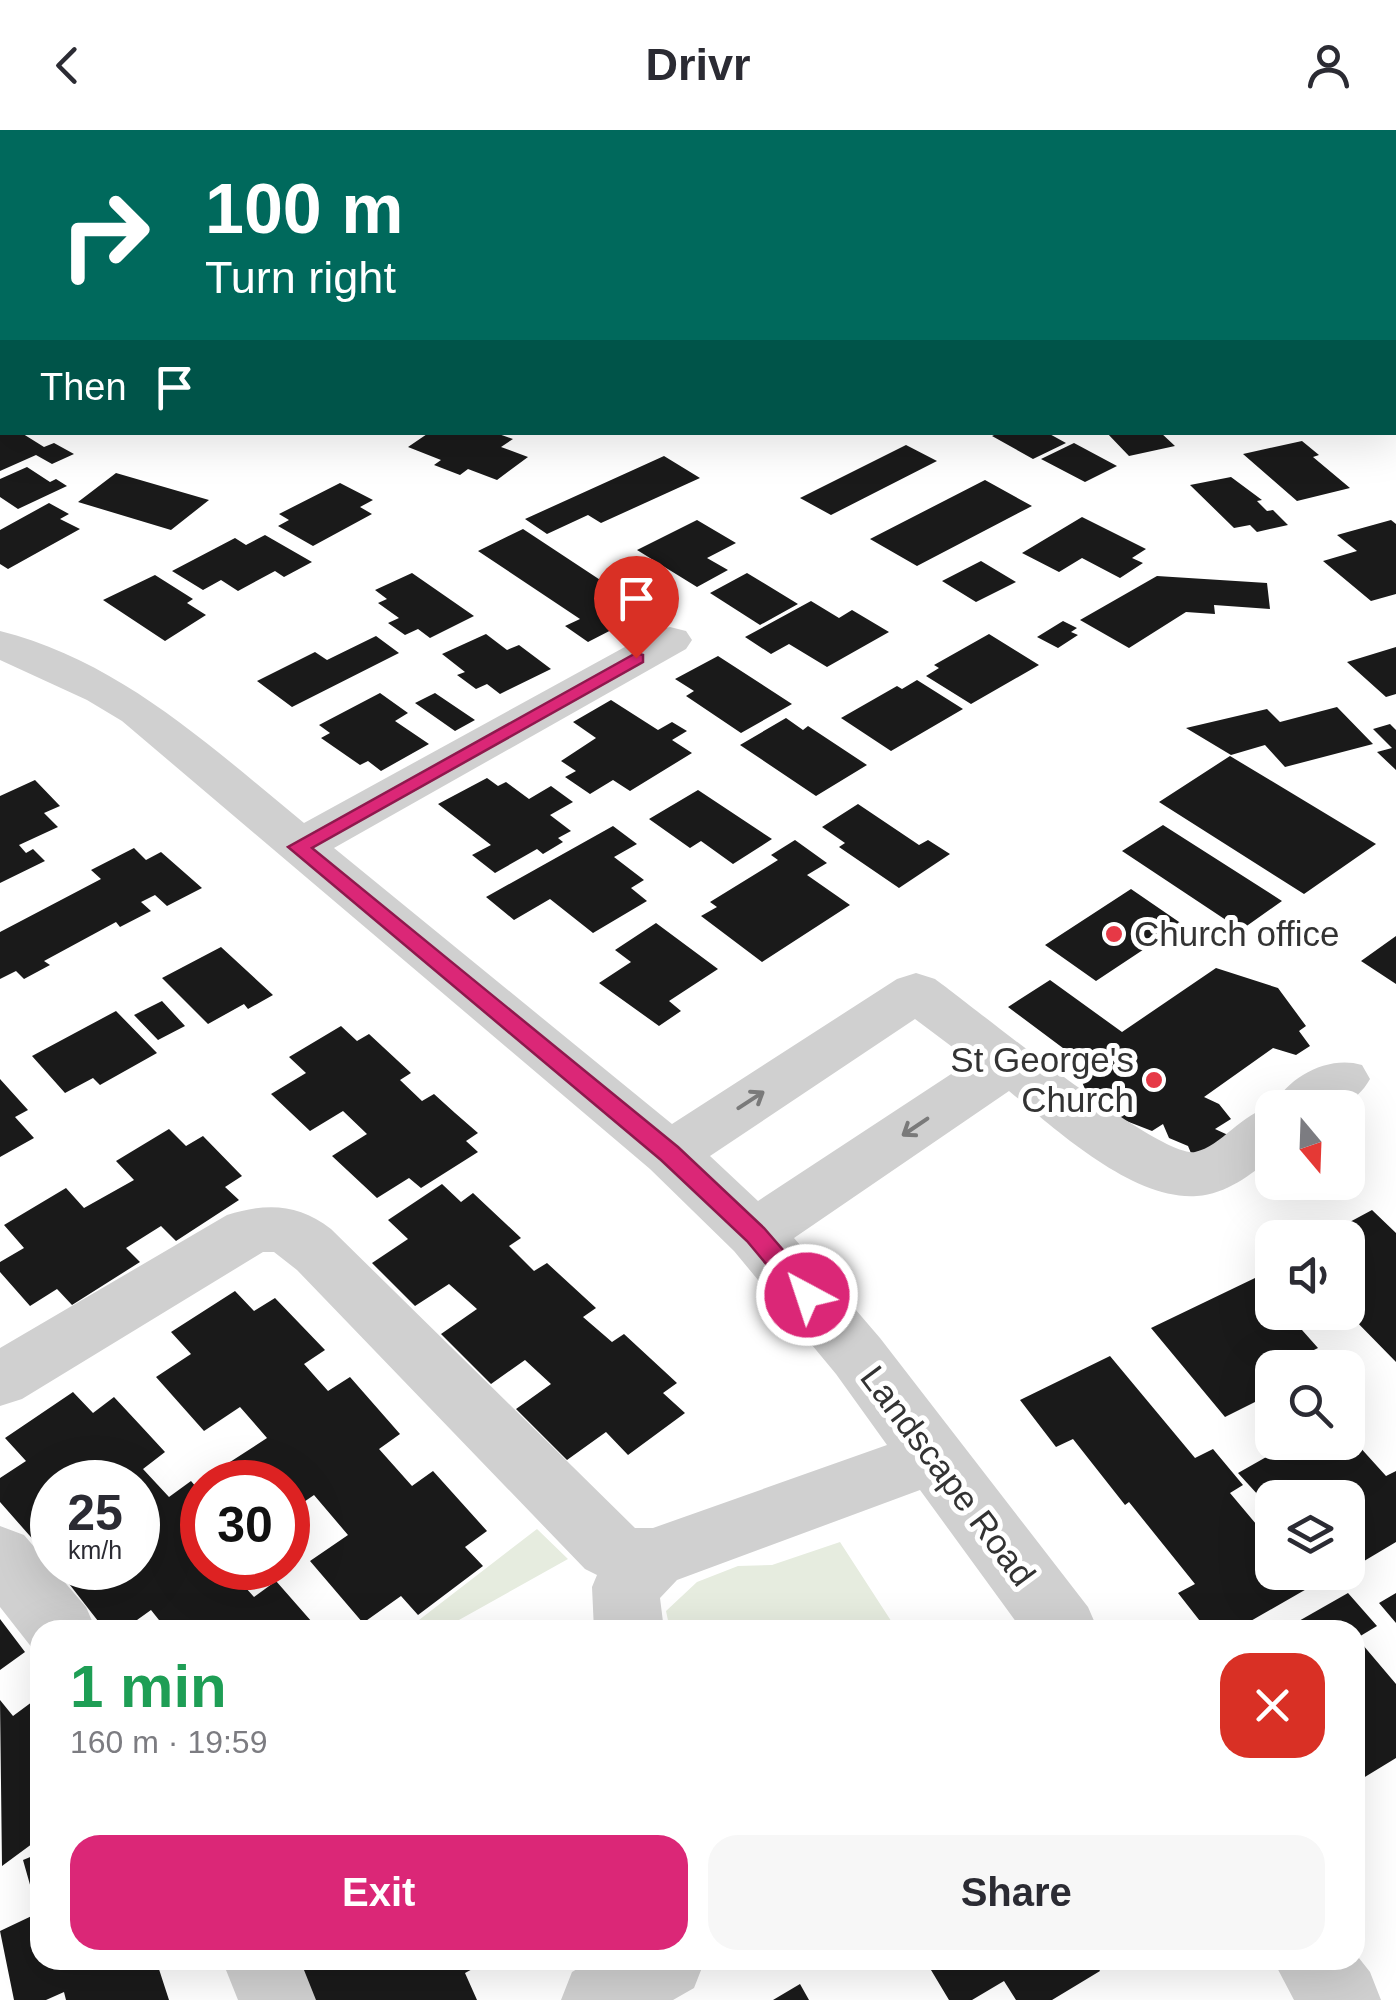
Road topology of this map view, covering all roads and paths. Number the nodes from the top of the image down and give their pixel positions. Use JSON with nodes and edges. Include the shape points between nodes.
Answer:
{"nodes":[{"id":1,"x":670,"y":640,"type":"dead end"},
{"id":2,"x":0,"y":644,"type":"edge"},
{"id":3,"x":298,"y":847,"type":"junction"},
{"id":4,"x":1010,"y":1062,"type":"junction"},
{"id":5,"x":1255,"y":1139,"type":"edge"},
{"id":6,"x":670,"y":1154,"type":"junction"},
{"id":7,"x":756,"y":1234,"type":"junction"},
{"id":8,"x":0,"y":1380,"type":"edge"},
{"id":9,"x":932,"y":1457,"type":"junction"},
{"id":10,"x":0,"y":1556,"type":"edge"},
{"id":11,"x":653,"y":1558,"type":"junction"},
{"id":12,"x":53,"y":1620,"type":"edge"},
{"id":13,"x":626,"y":1620,"type":"edge"},
{"id":14,"x":1054,"y":1620,"type":"edge"},
{"id":15,"x":265,"y":1970,"type":"edge"},
{"id":16,"x":650,"y":1970,"type":"edge"},
{"id":17,"x":1320,"y":1970,"type":"edge"},
{"id":18,"x":277,"y":2000,"type":"edge"},
{"id":19,"x":600,"y":2000,"type":"edge"},
{"id":20,"x":1342,"y":2000,"type":"edge"}],
"edges":[{"from":1,"to":3,"type":"street"},
{"from":2,"to":3,"type":"street","name":"Landscape Road","via":[[138,711]]},
{"from":3,"to":6,"type":"street","name":"Landscape Road"},
{"from":4,"to":5,"type":"street","via":[[1166,1171],[1205,1174]]},
{"from":6,"to":4,"type":"street","one_way":true,"via":[[916,992]]},
{"from":4,"to":7,"type":"street","one_way":true},
{"from":6,"to":7,"type":"street","name":"Landscape Road"},
{"from":7,"to":9,"type":"street","name":"Landscape Road"},
{"from":8,"to":11,"type":"street","via":[[248,1232],[279,1226],[318,1253],[609,1548],[630,1558]]},
{"from":9,"to":11,"type":"street"},
{"from":9,"to":14,"type":"street","name":"Landscape Road"},
{"from":10,"to":12,"type":"street"},
{"from":11,"to":13,"type":"street","via":[[626,1587]]},
{"from":15,"to":18,"type":"street"},
{"from":16,"to":19,"type":"street"},
{"from":17,"to":20,"type":"street"}]}
